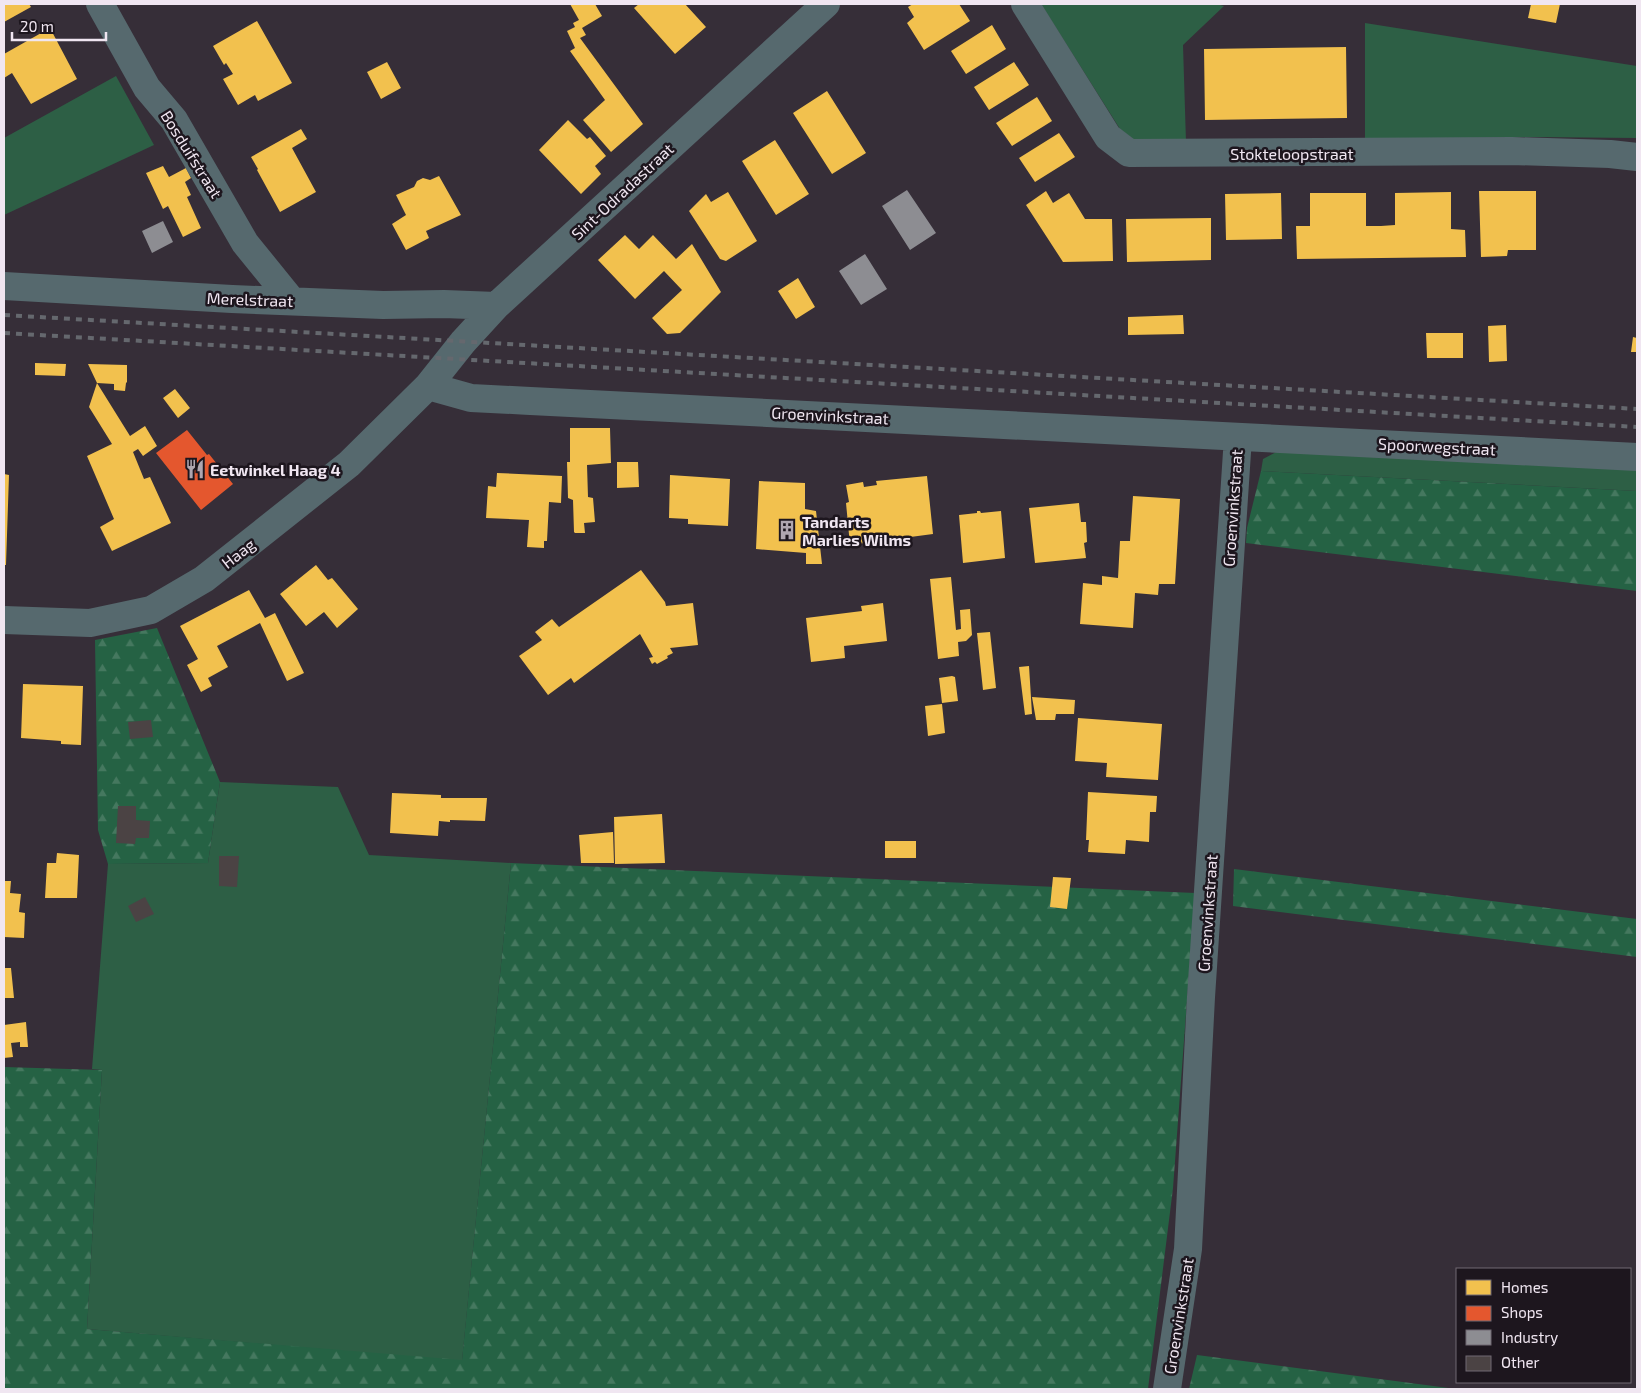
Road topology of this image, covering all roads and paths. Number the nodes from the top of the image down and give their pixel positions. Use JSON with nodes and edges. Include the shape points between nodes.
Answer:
{"nodes":[{"id":1,"x":100,"y":4,"type":"edge"},
{"id":2,"x":826,"y":4,"type":"edge"},
{"id":3,"x":1025,"y":4,"type":"edge"},
{"id":4,"x":1637,"y":157,"type":"edge"},
{"id":5,"x":4,"y":286,"type":"edge"},
{"id":6,"x":292,"y":301,"type":"junction"},
{"id":7,"x":496,"y":306,"type":"junction"},
{"id":8,"x":428,"y":386,"type":"junction"},
{"id":9,"x":1238,"y":437,"type":"junction"},
{"id":10,"x":1637,"y":457,"type":"edge"},
{"id":11,"x":4,"y":620,"type":"edge"},
{"id":12,"x":1167,"y":1389,"type":"edge"}],
"edges":[{"from":1,"to":6,"type":"street","name":"Bosduifstraat","via":[[147,88],[174,120],[246,243]]},
{"from":2,"to":7,"type":"street","name":"Sint-Odradastraat"},
{"from":3,"to":4,"type":"street","name":"Stokteloopstraat","via":[[1108,137],[1129,153],[1512,151]]},
{"from":5,"to":6,"type":"street","name":"Merelstraat"},
{"from":6,"to":7,"type":"street","name":"Merelstraat"},
{"from":7,"to":8,"type":"street","name":"Sint-Odradastraat"},
{"from":8,"to":9,"type":"street","name":"Groenvinkstraat","via":[[471,398]]},
{"from":8,"to":11,"type":"street","name":"Haag","via":[[349,464],[204,579],[150,610],[90,623]]},
{"from":9,"to":10,"type":"street","name":"Spoorwegstraat"},
{"from":9,"to":12,"type":"street","name":"Groenvinkstraat","via":[[1201,997],[1188,1249]]}]}
